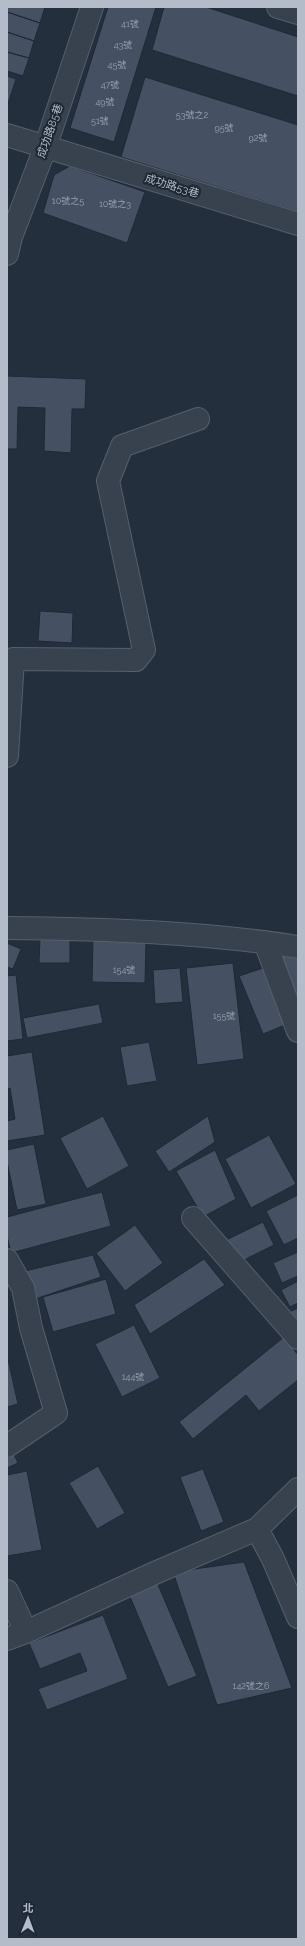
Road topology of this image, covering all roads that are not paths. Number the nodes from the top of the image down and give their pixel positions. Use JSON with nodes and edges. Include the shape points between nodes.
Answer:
{"nodes":[{"id":1,"x":92,"y":7,"type":"edge"},
{"id":2,"x":278,"y":7,"type":"edge"},
{"id":3,"x":298,"y":13,"type":"edge"},
{"id":4,"x":7,"y":135,"type":"edge"},
{"id":5,"x":45,"y":148,"type":"junction"},
{"id":6,"x":298,"y":224,"type":"edge"},
{"id":7,"x":7,"y":254,"type":"edge"},
{"id":8,"x":198,"y":419,"type":"dead end"},
{"id":9,"x":10,"y":652,"type":"edge"},
{"id":10,"x":7,"y":756,"type":"edge"},
{"id":11,"x":7,"y":928,"type":"edge"},
{"id":12,"x":265,"y":942,"type":"junction"},
{"id":13,"x":298,"y":947,"type":"edge"},
{"id":14,"x":298,"y":1032,"type":"edge"},
{"id":15,"x":193,"y":1218,"type":"dead end"},
{"id":16,"x":7,"y":1260,"type":"edge"},
{"id":17,"x":298,"y":1338,"type":"edge"},
{"id":18,"x":7,"y":1446,"type":"edge"},
{"id":19,"x":298,"y":1489,"type":"edge"},
{"id":20,"x":257,"y":1529,"type":"junction"},
{"id":21,"x":7,"y":1591,"type":"edge"},
{"id":22,"x":298,"y":1617,"type":"edge"},
{"id":23,"x":16,"y":1636,"type":"edge"}],
"edges":[{"from":1,"to":5,"type":"street","name":"成功路85巷"},
{"from":2,"to":3,"type":"street"},
{"from":4,"to":5,"type":"street","name":"成功路53巷"},
{"from":5,"to":6,"type":"street","name":"成功路53巷"},
{"from":5,"to":7,"type":"street","name":"成功路85巷"},
{"from":8,"to":9,"type":"street","via":[[122,446],[108,481],[144,650],[136,660]]},
{"from":9,"to":10,"type":"street"},
{"from":11,"to":12,"type":"street","via":[[151,933]]},
{"from":12,"to":13,"type":"street"},
{"from":12,"to":14,"type":"street"},
{"from":15,"to":17,"type":"street"},
{"from":16,"to":18,"type":"street","via":[[23,1288],[31,1328],[56,1413]]},
{"from":19,"to":20,"type":"street"},
{"from":20,"to":22,"type":"street"},
{"from":20,"to":23,"type":"street"},
{"from":21,"to":23,"type":"street"}]}
